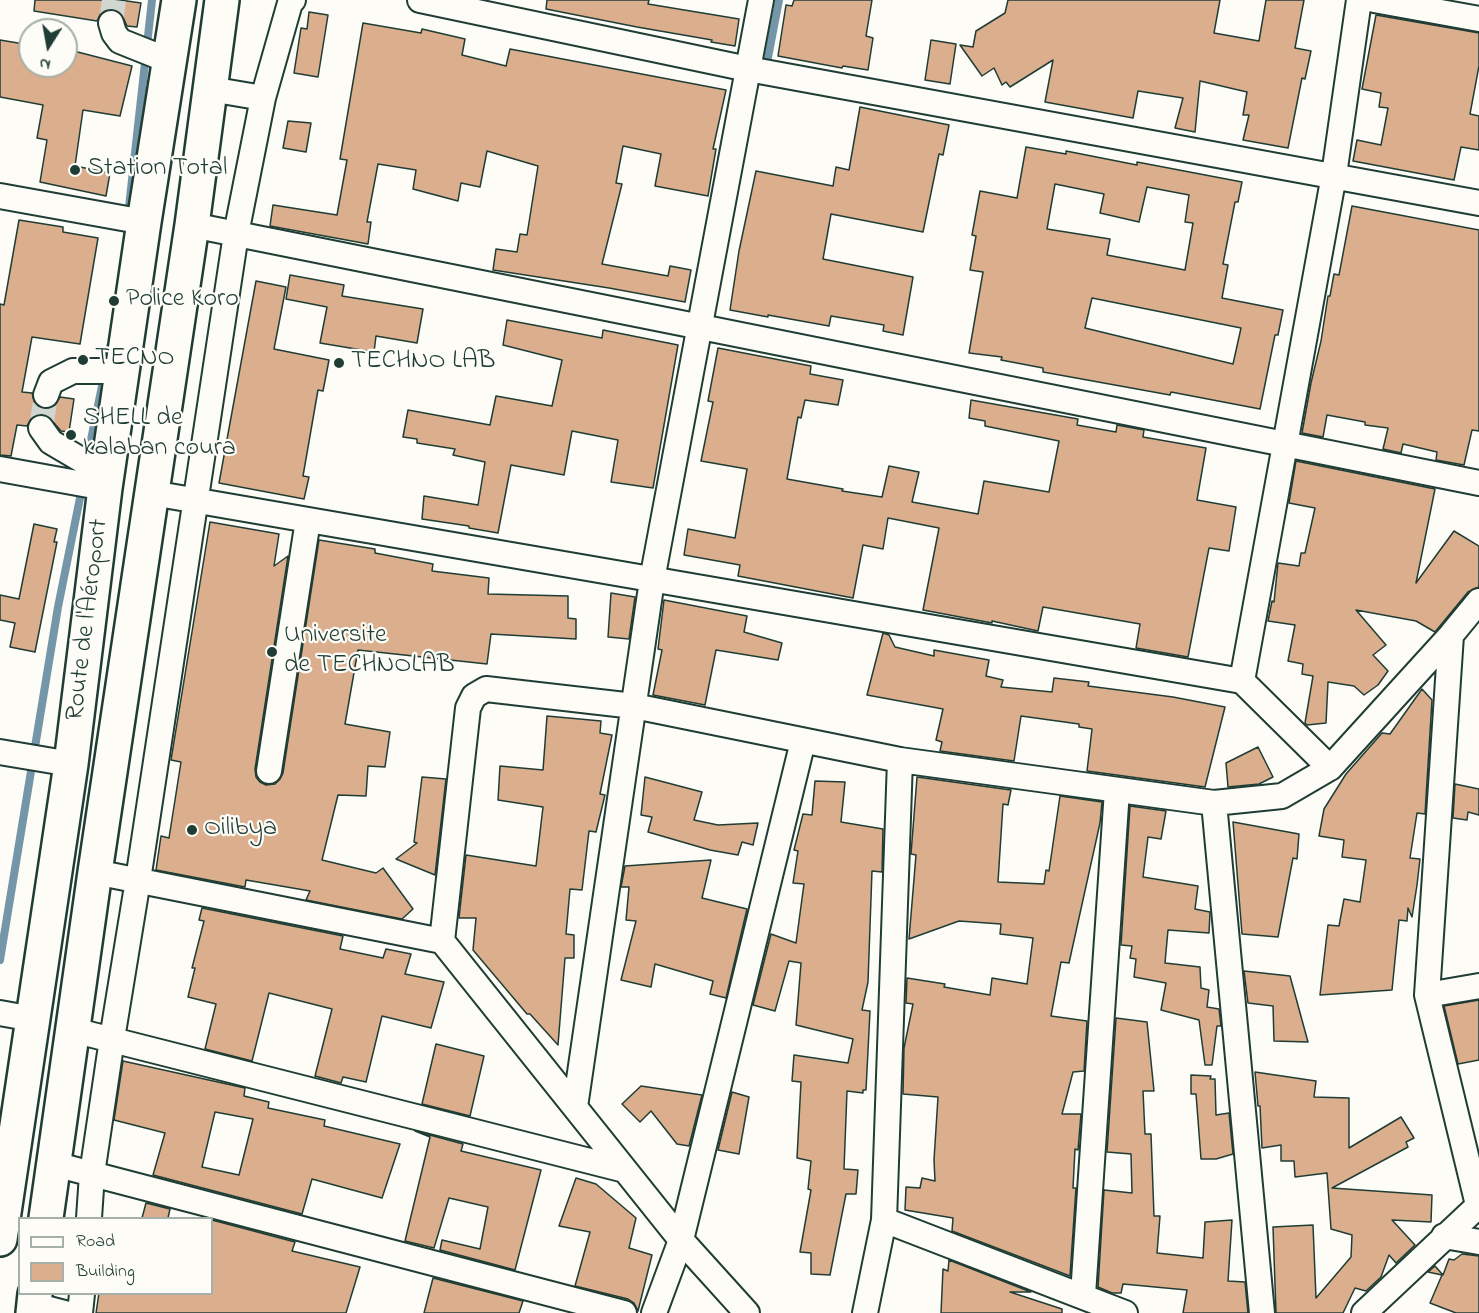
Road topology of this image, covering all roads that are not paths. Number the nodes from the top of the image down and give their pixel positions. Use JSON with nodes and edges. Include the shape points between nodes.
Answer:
{"nodes":[{"id":1,"x":179,"y":0,"type":"edge"},
{"id":2,"x":222,"y":0,"type":"edge"},
{"id":3,"x":293,"y":0,"type":"edge"},
{"id":4,"x":420,"y":0,"type":"edge"},
{"id":5,"x":761,"y":0,"type":"edge"},
{"id":6,"x":1359,"y":0,"type":"edge"},
{"id":7,"x":1374,"y":0,"type":"edge"},
{"id":8,"x":1479,"y":19,"type":"edge"},
{"id":9,"x":111,"y":23,"type":"dead end"},
{"id":10,"x":170,"y":62,"type":"junction"},
{"id":11,"x":748,"y":69,"type":"junction"},
{"id":12,"x":210,"y":89,"type":"junction"},
{"id":13,"x":263,"y":98,"type":"junction"},
{"id":14,"x":1334,"y":175,"type":"junction"},
{"id":15,"x":0,"y":196,"type":"edge"},
{"id":16,"x":1479,"y":203,"type":"edge"},
{"id":17,"x":144,"y":222,"type":"junction"},
{"id":18,"x":192,"y":225,"type":"junction"},
{"id":19,"x":236,"y":234,"type":"junction"},
{"id":20,"x":700,"y":327,"type":"junction"},
{"id":21,"x":122,"y":370,"type":"junction"},
{"id":22,"x":46,"y":395,"type":"tunnel mouth"},
{"id":23,"x":41,"y":428,"type":"dead end"},
{"id":24,"x":1285,"y":444,"type":"junction"},
{"id":25,"x":1479,"y":462,"type":"edge"},
{"id":26,"x":0,"y":469,"type":"edge"},
{"id":27,"x":106,"y":482,"type":"junction"},
{"id":28,"x":1470,"y":482,"type":"edge"},
{"id":29,"x":152,"y":493,"type":"junction"},
{"id":30,"x":196,"y":501,"type":"junction"},
{"id":31,"x":308,"y":520,"type":"junction"},
{"id":32,"x":652,"y":580,"type":"junction"},
{"id":33,"x":1479,"y":601,"type":"edge"},
{"id":34,"x":1451,"y":634,"type":"junction"},
{"id":35,"x":1242,"y":681,"type":"junction"},
{"id":36,"x":634,"y":706,"type":"junction"},
{"id":37,"x":803,"y":741,"type":"junction"},
{"id":38,"x":0,"y":752,"type":"edge"},
{"id":39,"x":900,"y":760,"type":"junction"},
{"id":40,"x":71,"y":765,"type":"junction"},
{"id":41,"x":1330,"y":768,"type":"junction"},
{"id":42,"x":269,"y":771,"type":"dead end"},
{"id":43,"x":1117,"y":790,"type":"junction"},
{"id":44,"x":1214,"y":804,"type":"junction"},
{"id":45,"x":95,"y":872,"type":"junction"},
{"id":46,"x":138,"y":880,"type":"junction"},
{"id":47,"x":442,"y":941,"type":"junction"},
{"id":48,"x":1479,"y":986,"type":"edge"},
{"id":49,"x":1426,"y":995,"type":"junction"},
{"id":50,"x":0,"y":1013,"type":"edge"},
{"id":51,"x":33,"y":1019,"type":"junction"},
{"id":52,"x":73,"y":1030,"type":"junction"},
{"id":53,"x":111,"y":1039,"type":"junction"},
{"id":54,"x":575,"y":1107,"type":"junction"},
{"id":55,"x":54,"y":1164,"type":"junction"},
{"id":56,"x":625,"y":1170,"type":"junction"},
{"id":57,"x":92,"y":1174,"type":"junction"},
{"id":58,"x":1479,"y":1205,"type":"edge"},
{"id":59,"x":46,"y":1217,"type":"edge"},
{"id":60,"x":88,"y":1217,"type":"edge"},
{"id":61,"x":884,"y":1220,"type":"junction"},
{"id":62,"x":1444,"y":1236,"type":"junction"},
{"id":63,"x":0,"y":1239,"type":"edge"},
{"id":64,"x":681,"y":1240,"type":"junction"},
{"id":65,"x":1479,"y":1242,"type":"edge"},
{"id":66,"x":82,"y":1295,"type":"edge"},
{"id":67,"x":1083,"y":1295,"type":"junction"},
{"id":68,"x":34,"y":1304,"type":"edge"},
{"id":69,"x":65,"y":1313,"type":"edge"},
{"id":70,"x":80,"y":1313,"type":"edge"},
{"id":71,"x":624,"y":1313,"type":"edge"},
{"id":72,"x":654,"y":1313,"type":"edge"},
{"id":73,"x":747,"y":1313,"type":"edge"},
{"id":74,"x":865,"y":1313,"type":"edge"},
{"id":75,"x":1125,"y":1313,"type":"edge"},
{"id":76,"x":1262,"y":1313,"type":"edge"},
{"id":77,"x":1364,"y":1313,"type":"edge"}],
"edges":[{"from":1,"to":10,"type":"highway","name":"Route de l'Aéroport"},
{"from":2,"to":12,"type":"highway","name":"Route de l'Aéroport"},
{"from":3,"to":13,"type":"street"},
{"from":4,"to":11,"type":"street"},
{"from":5,"to":11,"type":"street"},
{"from":6,"to":14,"type":"street"},
{"from":7,"to":8,"type":"street"},
{"from":9,"to":10,"type":"street","via":[[120,41]]},
{"from":10,"to":17,"type":"highway","name":"Route de l'Aéroport"},
{"from":11,"to":14,"type":"street"},
{"from":11,"to":20,"type":"street"},
{"from":12,"to":13,"type":"street"},
{"from":12,"to":18,"type":"highway","name":"Route de l'Aéroport"},
{"from":13,"to":19,"type":"street"},
{"from":14,"to":16,"type":"street"},
{"from":14,"to":24,"type":"street"},
{"from":15,"to":17,"type":"street"},
{"from":17,"to":21,"type":"highway","name":"Route de l'Aéroport"},
{"from":18,"to":19,"type":"street"},
{"from":18,"to":29,"type":"highway","name":"Route de l'Aéroport"},
{"from":19,"to":20,"type":"street"},
{"from":19,"to":30,"type":"street"},
{"from":20,"to":24,"type":"street"},
{"from":20,"to":32,"type":"street"},
{"from":21,"to":22,"type":"street","via":[[73,371],[51,382]]},
{"from":21,"to":27,"type":"highway","name":"Route de l'Aéroport"},
{"from":23,"to":27,"type":"street","via":[[51,442]]},
{"from":24,"to":28,"type":"street"},
{"from":24,"to":35,"type":"street"},
{"from":25,"to":28,"type":"street"},
{"from":26,"to":27,"type":"street"},
{"from":27,"to":40,"type":"highway","name":"Route de l'Aéroport"},
{"from":29,"to":30,"type":"street"},
{"from":29,"to":45,"type":"highway","name":"Route de l'Aéroport"},
{"from":30,"to":31,"type":"street"},
{"from":30,"to":46,"type":"street"},
{"from":31,"to":32,"type":"street"},
{"from":31,"to":42,"type":"street"},
{"from":32,"to":35,"type":"street"},
{"from":32,"to":36,"type":"street"},
{"from":33,"to":34,"type":"street"},
{"from":34,"to":41,"type":"street"},
{"from":34,"to":49,"type":"street"},
{"from":35,"to":41,"type":"street"},
{"from":36,"to":37,"type":"street"},
{"from":36,"to":47,"type":"street","via":[[486,689],[474,696],[468,708]]},
{"from":36,"to":54,"type":"street"},
{"from":37,"to":39,"type":"street"},
{"from":37,"to":64,"type":"street"},
{"from":38,"to":40,"type":"street"},
{"from":39,"to":43,"type":"street"},
{"from":39,"to":61,"type":"street"},
{"from":40,"to":51,"type":"highway","name":"Route de l'Aéroport"},
{"from":41,"to":44,"type":"street","via":[[1282,796]]},
{"from":43,"to":44,"type":"street"},
{"from":43,"to":67,"type":"street"},
{"from":44,"to":76,"type":"street"},
{"from":45,"to":46,"type":"street"},
{"from":45,"to":52,"type":"highway","name":"Route de l'Aéroport"},
{"from":46,"to":47,"type":"street"},
{"from":46,"to":53,"type":"street"},
{"from":47,"to":54,"type":"street"},
{"from":48,"to":49,"type":"street"},
{"from":49,"to":58,"type":"street"},
{"from":50,"to":51,"type":"street"},
{"from":51,"to":63,"type":"highway","name":"Route de l'Aéroport"},
{"from":52,"to":53,"type":"street"},
{"from":52,"to":55,"type":"highway","name":"Route de l'Aéroport"},
{"from":53,"to":56,"type":"street"},
{"from":53,"to":57,"type":"street"},
{"from":54,"to":56,"type":"street"},
{"from":55,"to":57,"type":"street"},
{"from":55,"to":59,"type":"highway","name":"Route de l'Aéroport"},
{"from":56,"to":64,"type":"street"},
{"from":57,"to":60,"type":"street"},
{"from":57,"to":71,"type":"street"},
{"from":58,"to":62,"type":"street"},
{"from":61,"to":67,"type":"street"},
{"from":61,"to":74,"type":"street"},
{"from":62,"to":65,"type":"street"},
{"from":62,"to":77,"type":"street"},
{"from":64,"to":72,"type":"street"},
{"from":64,"to":73,"type":"street"},
{"from":66,"to":70,"type":"street"},
{"from":67,"to":75,"type":"street"},
{"from":68,"to":69,"type":"street"}]}
